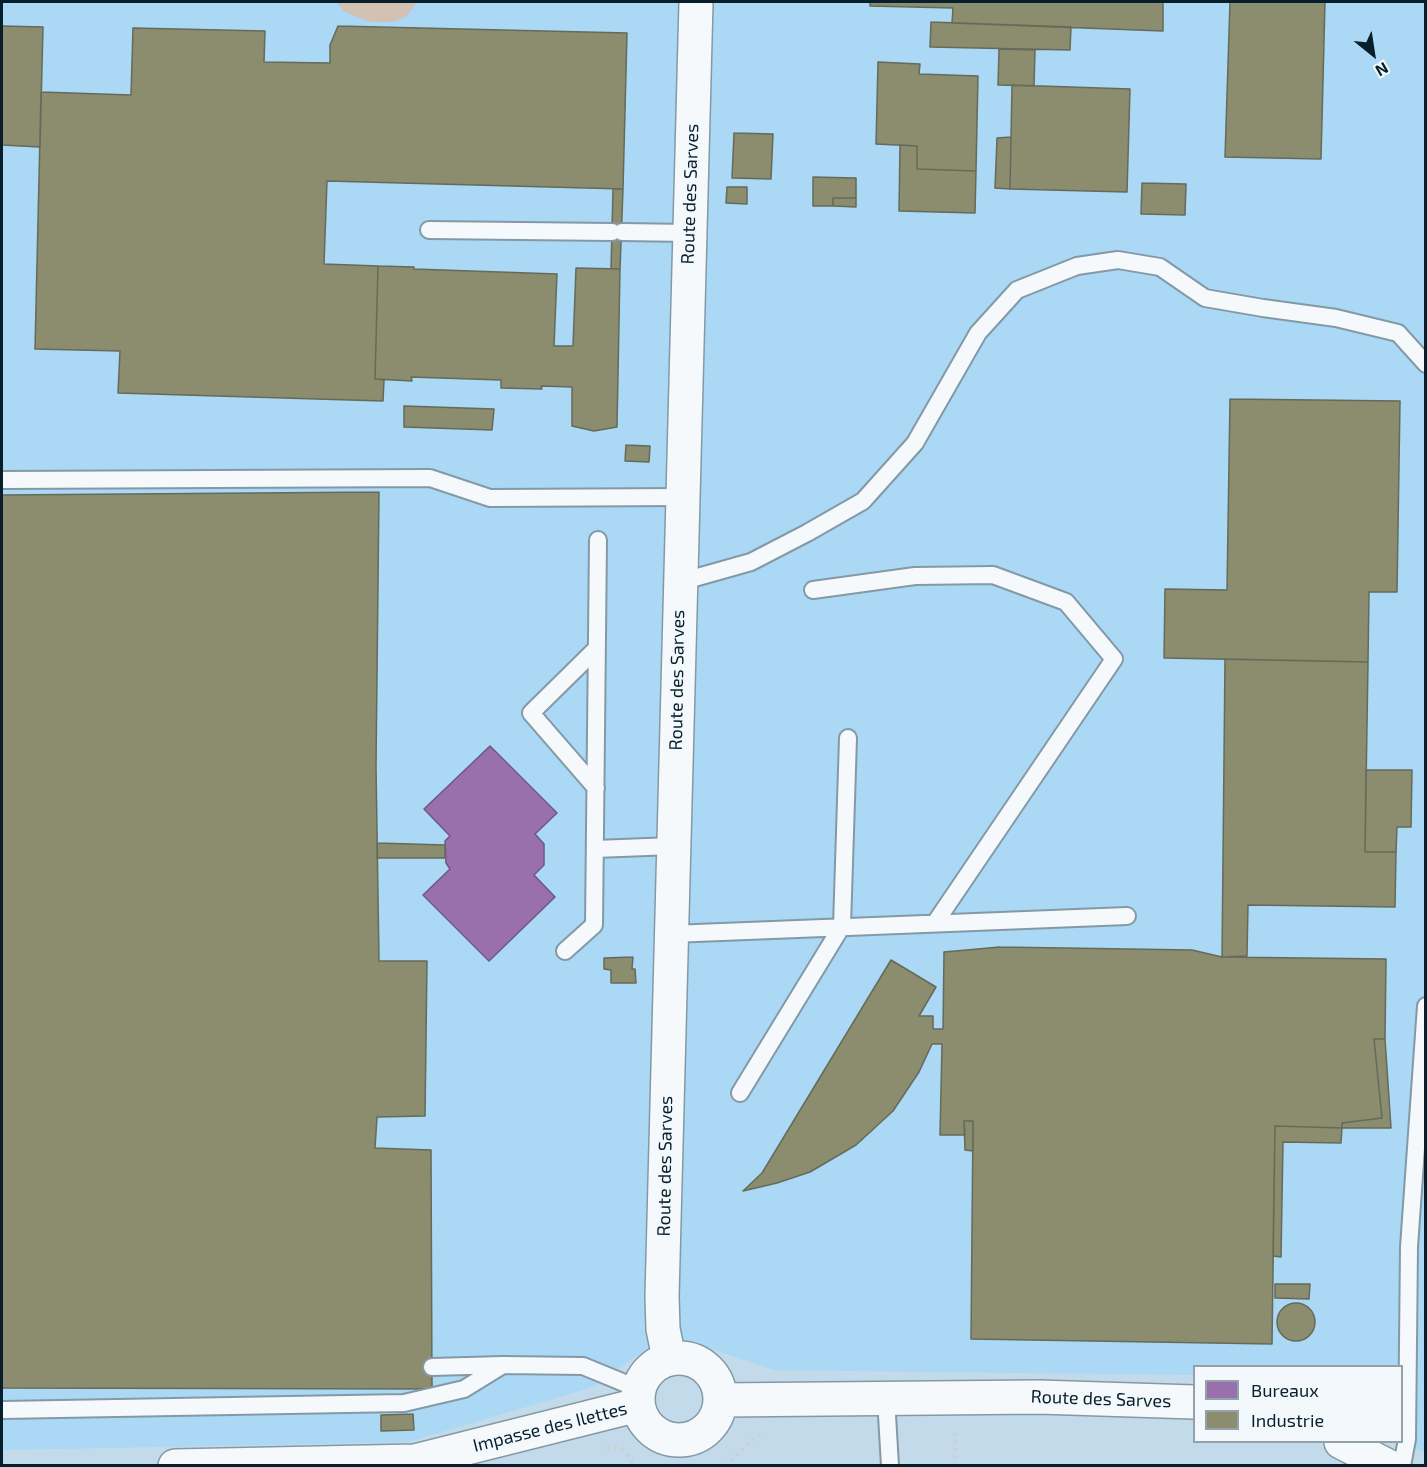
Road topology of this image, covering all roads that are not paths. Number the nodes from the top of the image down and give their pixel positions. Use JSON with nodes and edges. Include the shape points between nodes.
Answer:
{"nodes":[{"id":1,"x":696,"y":2,"type":"edge"},
{"id":2,"x":429,"y":230,"type":"dead end"},
{"id":3,"x":689,"y":233,"type":"junction"},
{"id":4,"x":1425,"y":364,"type":"edge"},
{"id":5,"x":2,"y":480,"type":"edge"},
{"id":6,"x":682,"y":497,"type":"junction"},
{"id":7,"x":598,"y":540,"type":"dead end"},
{"id":8,"x":680,"y":582,"type":"junction"},
{"id":9,"x":813,"y":590,"type":"dead end"},
{"id":10,"x":596,"y":649,"type":"junction"},
{"id":11,"x":848,"y":738,"type":"dead end"},
{"id":12,"x":596,"y":788,"type":"junction"},
{"id":13,"x":673,"y":846,"type":"junction"},
{"id":14,"x":595,"y":849,"type":"junction"},
{"id":15,"x":1127,"y":916,"type":"dead end"},
{"id":16,"x":935,"y":923,"type":"junction"},
{"id":17,"x":842,"y":926,"type":"junction"},
{"id":18,"x":671,"y":934,"type":"junction"},
{"id":19,"x":565,"y":951,"type":"dead end"},
{"id":20,"x":1425,"y":1006,"type":"edge"},
{"id":21,"x":740,"y":1093,"type":"dead end"},
{"id":22,"x":669,"y":1358,"type":"junction"},
{"id":23,"x":503,"y":1365,"type":"junction"},
{"id":24,"x":432,"y":1367,"type":"dead end"},
{"id":25,"x":638,"y":1397,"type":"junction"},
{"id":26,"x":886,"y":1398,"type":"junction"},
{"id":27,"x":720,"y":1400,"type":"junction"},
{"id":28,"x":1193,"y":1402,"type":"edge"},
{"id":29,"x":2,"y":1410,"type":"edge"},
{"id":30,"x":1343,"y":1443,"type":"edge"},
{"id":31,"x":175,"y":1466,"type":"edge"},
{"id":32,"x":890,"y":1466,"type":"edge"},
{"id":33,"x":1388,"y":1466,"type":"edge"},
{"id":34,"x":1402,"y":1466,"type":"edge"}],
"edges":[{"from":1,"to":3,"type":"street","name":"Route des Sarves"},
{"from":2,"to":3,"type":"lane"},
{"from":3,"to":6,"type":"street","name":"Route des Sarves"},
{"from":4,"to":8,"type":"lane","via":[[1398,333],[1336,318],[1205,298],[1160,267],[1118,260],[1077,266],[1017,290],[978,333],[915,443],[863,501],[751,562]]},
{"from":5,"to":6,"type":"lane","via":[[430,478],[490,498]]},
{"from":6,"to":8,"type":"street","name":"Route des Sarves"},
{"from":7,"to":10,"type":"lane"},
{"from":8,"to":13,"type":"street","name":"Route des Sarves"},
{"from":9,"to":16,"type":"lane","via":[[915,576],[993,575],[1066,602],[1114,659]]},
{"from":10,"to":12,"type":"lane"},
{"from":10,"to":12,"type":"lane","via":[[531,713]]},
{"from":11,"to":17,"type":"lane"},
{"from":12,"to":14,"type":"lane"},
{"from":13,"to":14,"type":"lane"},
{"from":13,"to":18,"type":"street","name":"Route des Sarves"},
{"from":14,"to":19,"type":"lane","via":[[594,925]]},
{"from":15,"to":16,"type":"lane"},
{"from":16,"to":17,"type":"lane"},
{"from":17,"to":18,"type":"lane"},
{"from":17,"to":21,"type":"lane"},
{"from":18,"to":22,"type":"street","name":"Route des Sarves","via":[[662,1296]]},
{"from":20,"to":34,"type":"lane","via":[[1409,1247],[1407,1439]]},
{"from":22,"to":25,"type":"street","via":[[646,1373]]},
{"from":22,"to":27,"type":"street","via":[[688,1358],[705,1366],[717,1382]]},
{"from":23,"to":24,"type":"lane"},
{"from":23,"to":25,"type":"lane","via":[[583,1366]]},
{"from":23,"to":29,"type":"lane","via":[[464,1389],[404,1403]]},
{"from":25,"to":27,"type":"street","via":[[641,1416],[653,1431],[679,1440],[705,1431],[717,1414]]},
{"from":25,"to":31,"type":"street","name":"Impasse des Ilettes","via":[[415,1461]]},
{"from":26,"to":27,"type":"street","name":"Route des Sarves"},
{"from":26,"to":28,"type":"street","name":"Route des Sarves"},
{"from":26,"to":32,"type":"lane"},
{"from":30,"to":33,"type":"street"}]}
